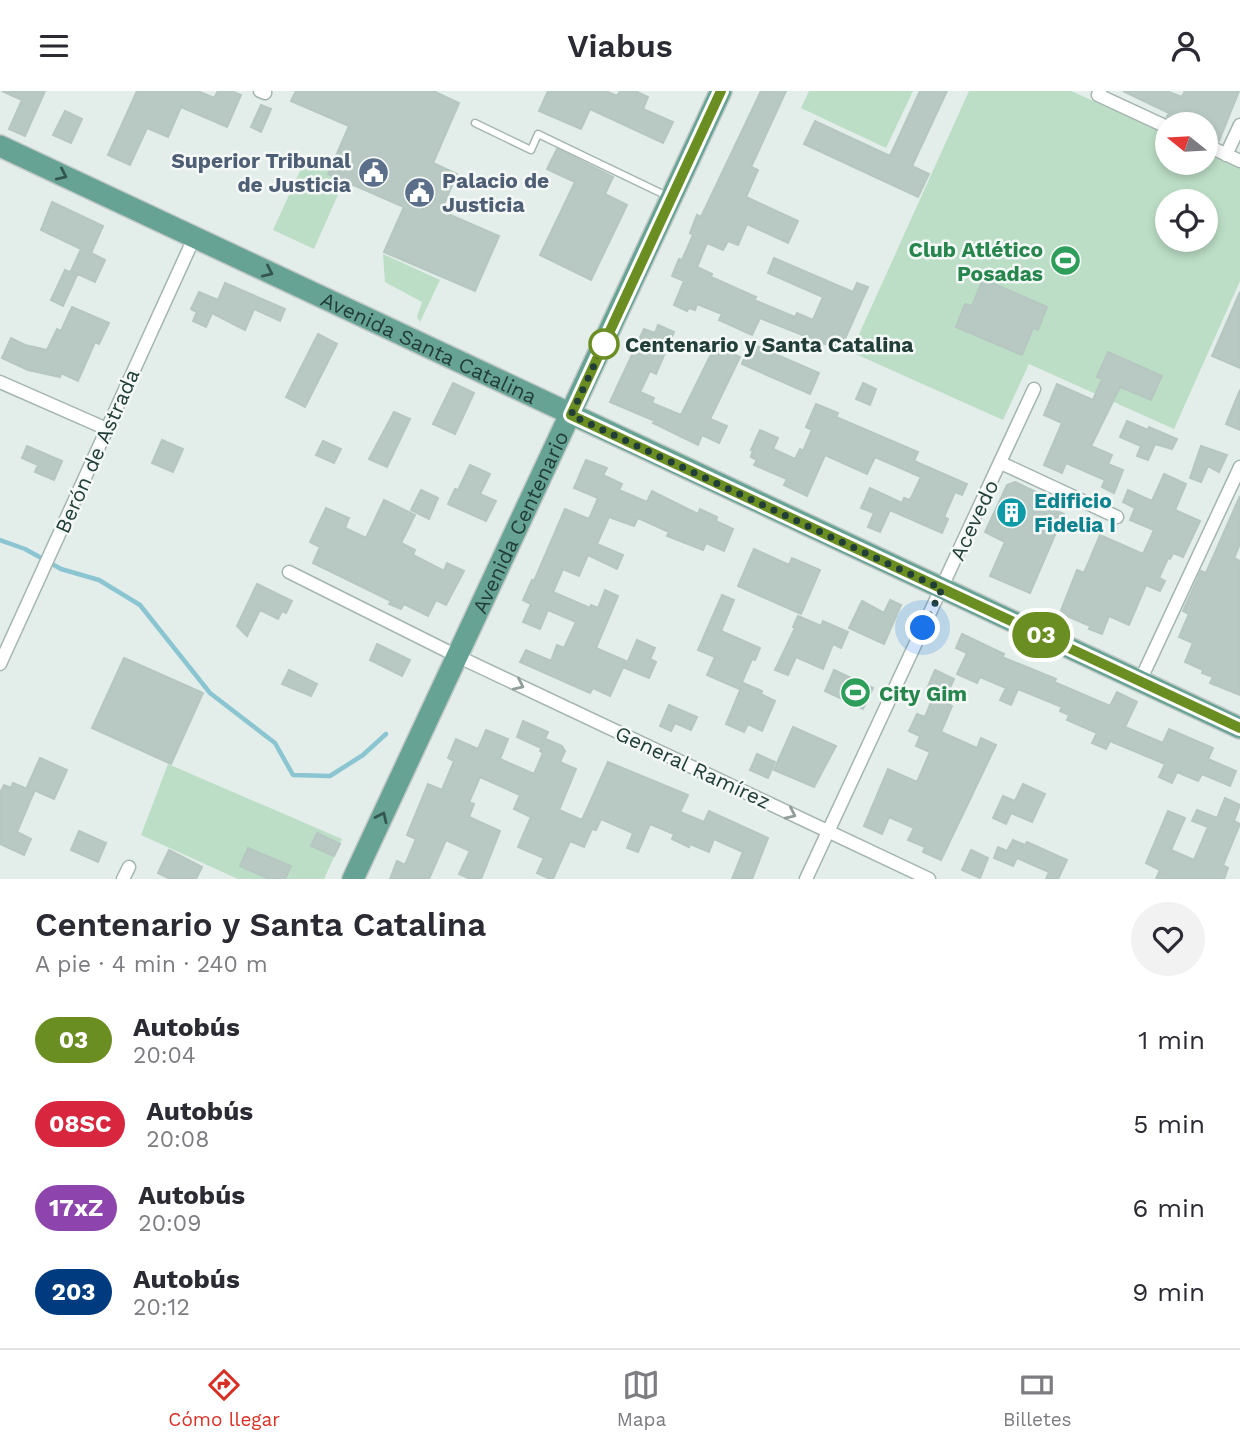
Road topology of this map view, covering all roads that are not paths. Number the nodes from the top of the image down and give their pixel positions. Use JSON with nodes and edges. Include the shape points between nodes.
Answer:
{"nodes":[{"id":1,"x":721,"y":91,"type":"edge"},
{"id":2,"x":1099,"y":93,"type":"edge"},
{"id":3,"x":1155,"y":121,"type":"edge"},
{"id":4,"x":475,"y":123,"type":"dead end"},
{"id":5,"x":1240,"y":125,"type":"edge"},
{"id":6,"x":0,"y":146,"type":"edge"},
{"id":7,"x":1218,"y":151,"type":"edge"},
{"id":8,"x":1226,"y":155,"type":"junction"},
{"id":9,"x":1240,"y":161,"type":"edge"},
{"id":10,"x":672,"y":198,"type":"junction"},
{"id":11,"x":194,"y":238,"type":"junction"},
{"id":12,"x":0,"y":382,"type":"edge"},
{"id":13,"x":1034,"y":389,"type":"dead end"},
{"id":14,"x":571,"y":415,"type":"junction"},
{"id":15,"x":107,"y":429,"type":"junction"},
{"id":16,"x":1002,"y":463,"type":"junction"},
{"id":17,"x":1240,"y":467,"type":"edge"},
{"id":18,"x":1117,"y":517,"type":"dead end"},
{"id":19,"x":289,"y":572,"type":"dead end"},
{"id":20,"x":942,"y":589,"type":"junction"},
{"id":21,"x":457,"y":656,"type":"junction"},
{"id":22,"x":0,"y":664,"type":"edge"},
{"id":23,"x":1140,"y":681,"type":"junction"},
{"id":24,"x":1240,"y":728,"type":"edge"},
{"id":25,"x":828,"y":831,"type":"junction"},
{"id":26,"x":353,"y":879,"type":"edge"},
{"id":27,"x":806,"y":879,"type":"edge"},
{"id":28,"x":929,"y":879,"type":"edge"}],
"edges":[{"from":1,"to":10,"type":"main road","name":"Avenida Centenario"},
{"from":2,"to":3,"type":"street"},
{"from":4,"to":10,"type":"lane","via":[[531,150],[538,134]]},
{"from":5,"to":8,"type":"street"},
{"from":6,"to":11,"type":"main road","name":"Avenida Santa Catalina","one_way":true},
{"from":7,"to":8,"type":"street"},
{"from":8,"to":9,"type":"street"},
{"from":10,"to":14,"type":"main road","name":"Avenida Centenario"},
{"from":11,"to":14,"type":"main road","name":"Avenida Santa Catalina","one_way":true},
{"from":11,"to":15,"type":"street","name":"Berón de Astrada"},
{"from":12,"to":15,"type":"street"},
{"from":13,"to":16,"type":"street","name":"Acevedo"},
{"from":14,"to":20,"type":"main road","name":"Avenida Santa Catalina"},
{"from":14,"to":21,"type":"main road","name":"Avenida Centenario"},
{"from":15,"to":22,"type":"street","name":"Berón de Astrada"},
{"from":16,"to":18,"type":"street"},
{"from":16,"to":20,"type":"street","name":"Acevedo"},
{"from":17,"to":23,"type":"street"},
{"from":19,"to":21,"type":"street","name":"General Ramírez"},
{"from":20,"to":23,"type":"main road","name":"Avenida Santa Catalina"},
{"from":20,"to":25,"type":"street","name":"Acevedo"},
{"from":21,"to":25,"type":"street","name":"General Ramírez","one_way":true},
{"from":26,"to":21,"type":"main road","name":"Avenida Centenario","one_way":true},
{"from":23,"to":24,"type":"main road","name":"Avenida Santa Catalina"},
{"from":25,"to":27,"type":"street","name":"Acevedo"},
{"from":25,"to":28,"type":"street","name":"General Ramírez"}]}
